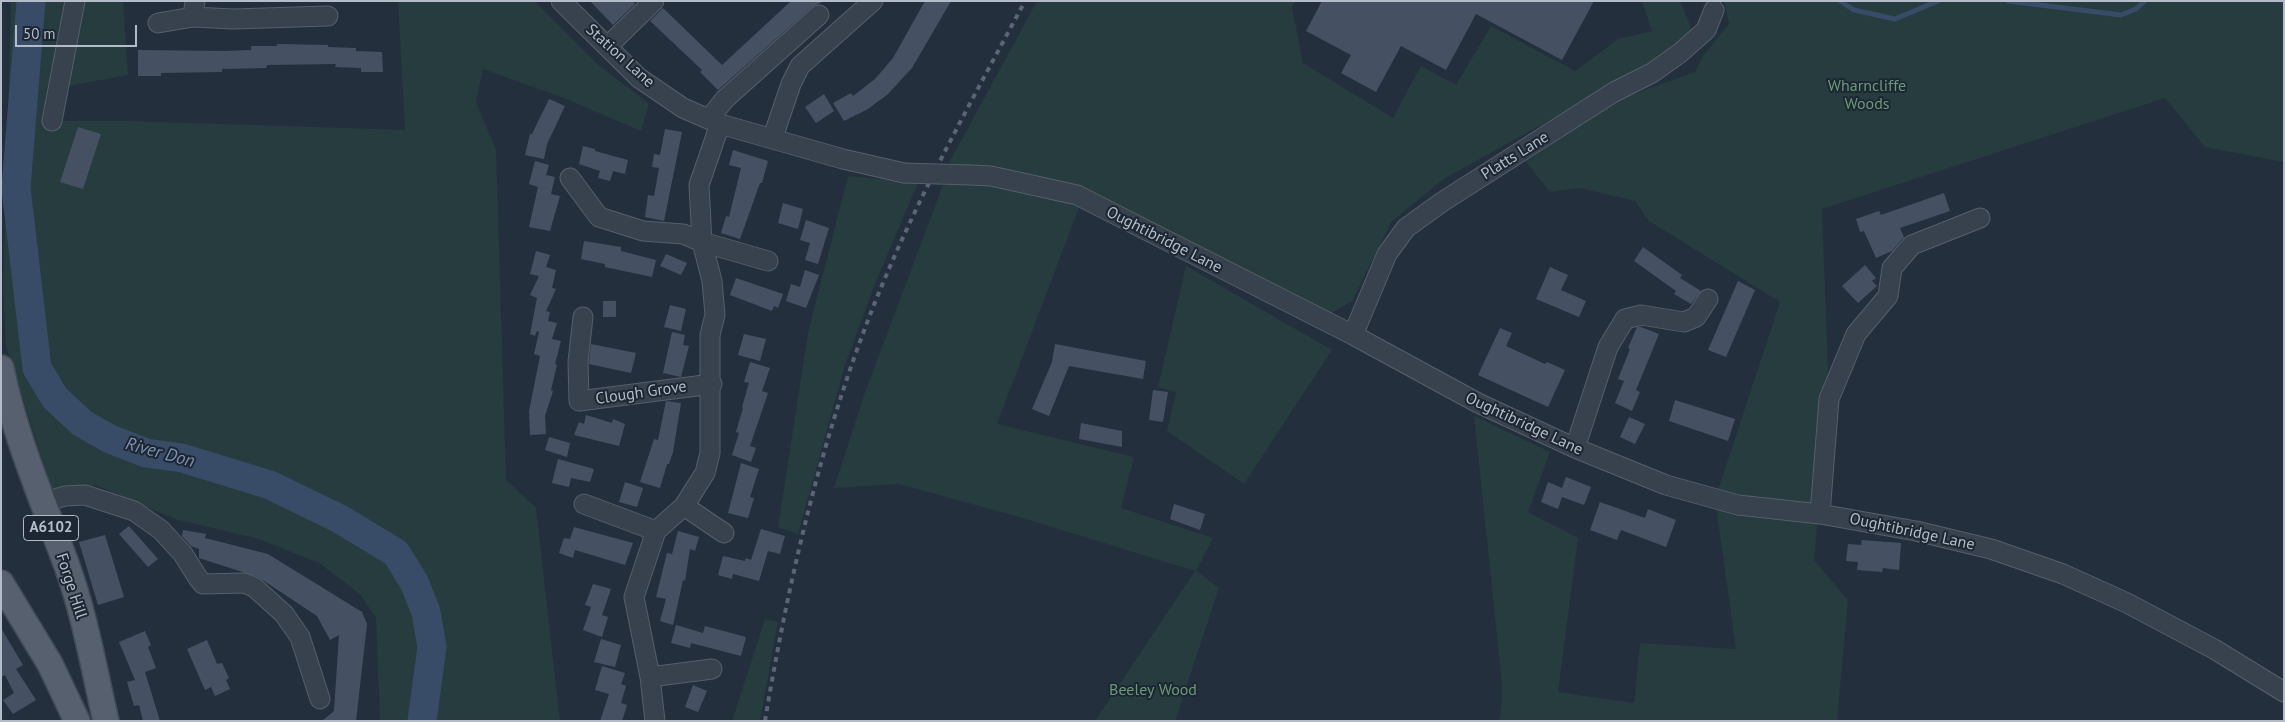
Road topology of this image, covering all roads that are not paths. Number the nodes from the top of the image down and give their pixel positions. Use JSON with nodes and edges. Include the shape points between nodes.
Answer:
{"nodes":[{"id":1,"x":75,"y":1,"type":"edge"},
{"id":2,"x":561,"y":1,"type":"edge"},
{"id":3,"x":654,"y":1,"type":"edge"},
{"id":4,"x":873,"y":1,"type":"edge"},
{"id":5,"x":1717,"y":4,"type":"edge"},
{"id":6,"x":194,"y":9,"type":"edge"},
{"id":7,"x":819,"y":15,"type":"dead end"},
{"id":8,"x":328,"y":16,"type":"dead end"},
{"id":9,"x":158,"y":23,"type":"dead end"},
{"id":10,"x":608,"y":46,"type":"junction"},
{"id":11,"x":52,"y":121,"type":"dead end"},
{"id":12,"x":715,"y":122,"type":"junction"},
{"id":13,"x":773,"y":138,"type":"junction"},
{"id":14,"x":570,"y":178,"type":"dead end"},
{"id":15,"x":1980,"y":218,"type":"dead end"},
{"id":16,"x":702,"y":242,"type":"junction"},
{"id":17,"x":768,"y":261,"type":"dead end"},
{"id":18,"x":1708,"y":299,"type":"dead end"},
{"id":19,"x":583,"y":317,"type":"dead end"},
{"id":20,"x":1353,"y":336,"type":"junction"},
{"id":21,"x":1,"y":368,"type":"edge"},
{"id":22,"x":712,"y":384,"type":"junction"},
{"id":23,"x":1575,"y":448,"type":"junction"},
{"id":24,"x":42,"y":503,"type":"junction"},
{"id":25,"x":584,"y":504,"type":"dead end"},
{"id":26,"x":684,"y":506,"type":"junction"},
{"id":27,"x":1820,"y":514,"type":"junction"},
{"id":28,"x":656,"y":531,"type":"junction"},
{"id":29,"x":724,"y":533,"type":"dead end"},
{"id":30,"x":1,"y":583,"type":"edge"},
{"id":31,"x":712,"y":669,"type":"dead end"},
{"id":32,"x":650,"y":677,"type":"junction"},
{"id":33,"x":98,"y":688,"type":"junction"},
{"id":34,"x":2284,"y":692,"type":"edge"},
{"id":35,"x":320,"y":699,"type":"dead end"},
{"id":36,"x":73,"y":711,"type":"edge"},
{"id":37,"x":106,"y":721,"type":"edge"},
{"id":38,"x":655,"y":721,"type":"edge"}],
"edges":[{"from":1,"to":11,"type":"street"},
{"from":2,"to":10,"type":"street","name":"Station Lane"},
{"from":3,"to":10,"type":"street"},
{"from":4,"to":13,"type":"street","via":[[800,66]]},
{"from":5,"to":20,"type":"street","name":"Platts Lane","via":[[1706,30],[1680,53],[1652,73],[1614,92],[1406,228],[1387,254]]},
{"from":6,"to":8,"type":"street","via":[[233,19]]},
{"from":6,"to":9,"type":"street"},
{"from":7,"to":12,"type":"street","name":"Clough Grove","via":[[725,99]]},
{"from":10,"to":12,"type":"street","name":"Station Lane","via":[[639,78],[683,108]]},
{"from":12,"to":13,"type":"street","name":"Station Lane"},
{"from":12,"to":16,"type":"street","name":"Clough Grove","via":[[699,185]]},
{"from":13,"to":20,"type":"street","name":"Oughtibridge Lane","bridge":true,"via":[[843,159],[904,172],[991,176],[1077,196]]},
{"from":14,"to":16,"type":"street","via":[[599,217],[643,231],[682,234]]},
{"from":15,"to":27,"type":"street","via":[[1912,245],[1892,268],[1888,296],[1856,334],[1829,400]]},
{"from":16,"to":17,"type":"street"},
{"from":16,"to":22,"type":"street","name":"Clough Grove","via":[[712,281],[715,315],[710,335]]},
{"from":18,"to":23,"type":"street","via":[[1696,317],[1684,322],[1641,315],[1625,319],[1608,347]]},
{"from":19,"to":22,"type":"street","name":"Clough Grove","via":[[578,362],[579,401]]},
{"from":20,"to":23,"type":"street","name":"Oughtibridge Lane","via":[[1478,403]]},
{"from":21,"to":24,"type":"main road","name":"Forge Hill","number":"A6102","via":[[8,404]]},
{"from":22,"to":26,"type":"street","name":"Clough Grove","via":[[710,453],[705,473]]},
{"from":23,"to":27,"type":"street","name":"Oughtibridge Lane","via":[[1666,485],[1730,503]]},
{"from":24,"to":33,"type":"main road","name":"Forge Hill","number":"A6102","via":[[75,590]]},
{"from":24,"to":35,"type":"street","via":[[65,496],[85,495],[134,511],[161,530],[183,554],[203,584],[244,583],[254,587],[292,623],[300,637]]},
{"from":25,"to":28,"type":"street"},
{"from":26,"to":28,"type":"street","name":"Clough Grove"},
{"from":26,"to":29,"type":"street"},
{"from":27,"to":34,"type":"street","name":"Oughtibridge Lane","via":[[1916,530],[1990,549],[2063,574],[2214,649]]},
{"from":28,"to":32,"type":"street","name":"Clough Grove","via":[[634,597]]},
{"from":30,"to":36,"type":"main road","via":[[50,664]]},
{"from":31,"to":32,"type":"street"},
{"from":32,"to":38,"type":"street","name":"Clough Grove"},
{"from":33,"to":36,"type":"main road"},
{"from":33,"to":37,"type":"main road","name":"Forge Hill","number":"A6102"}]}
